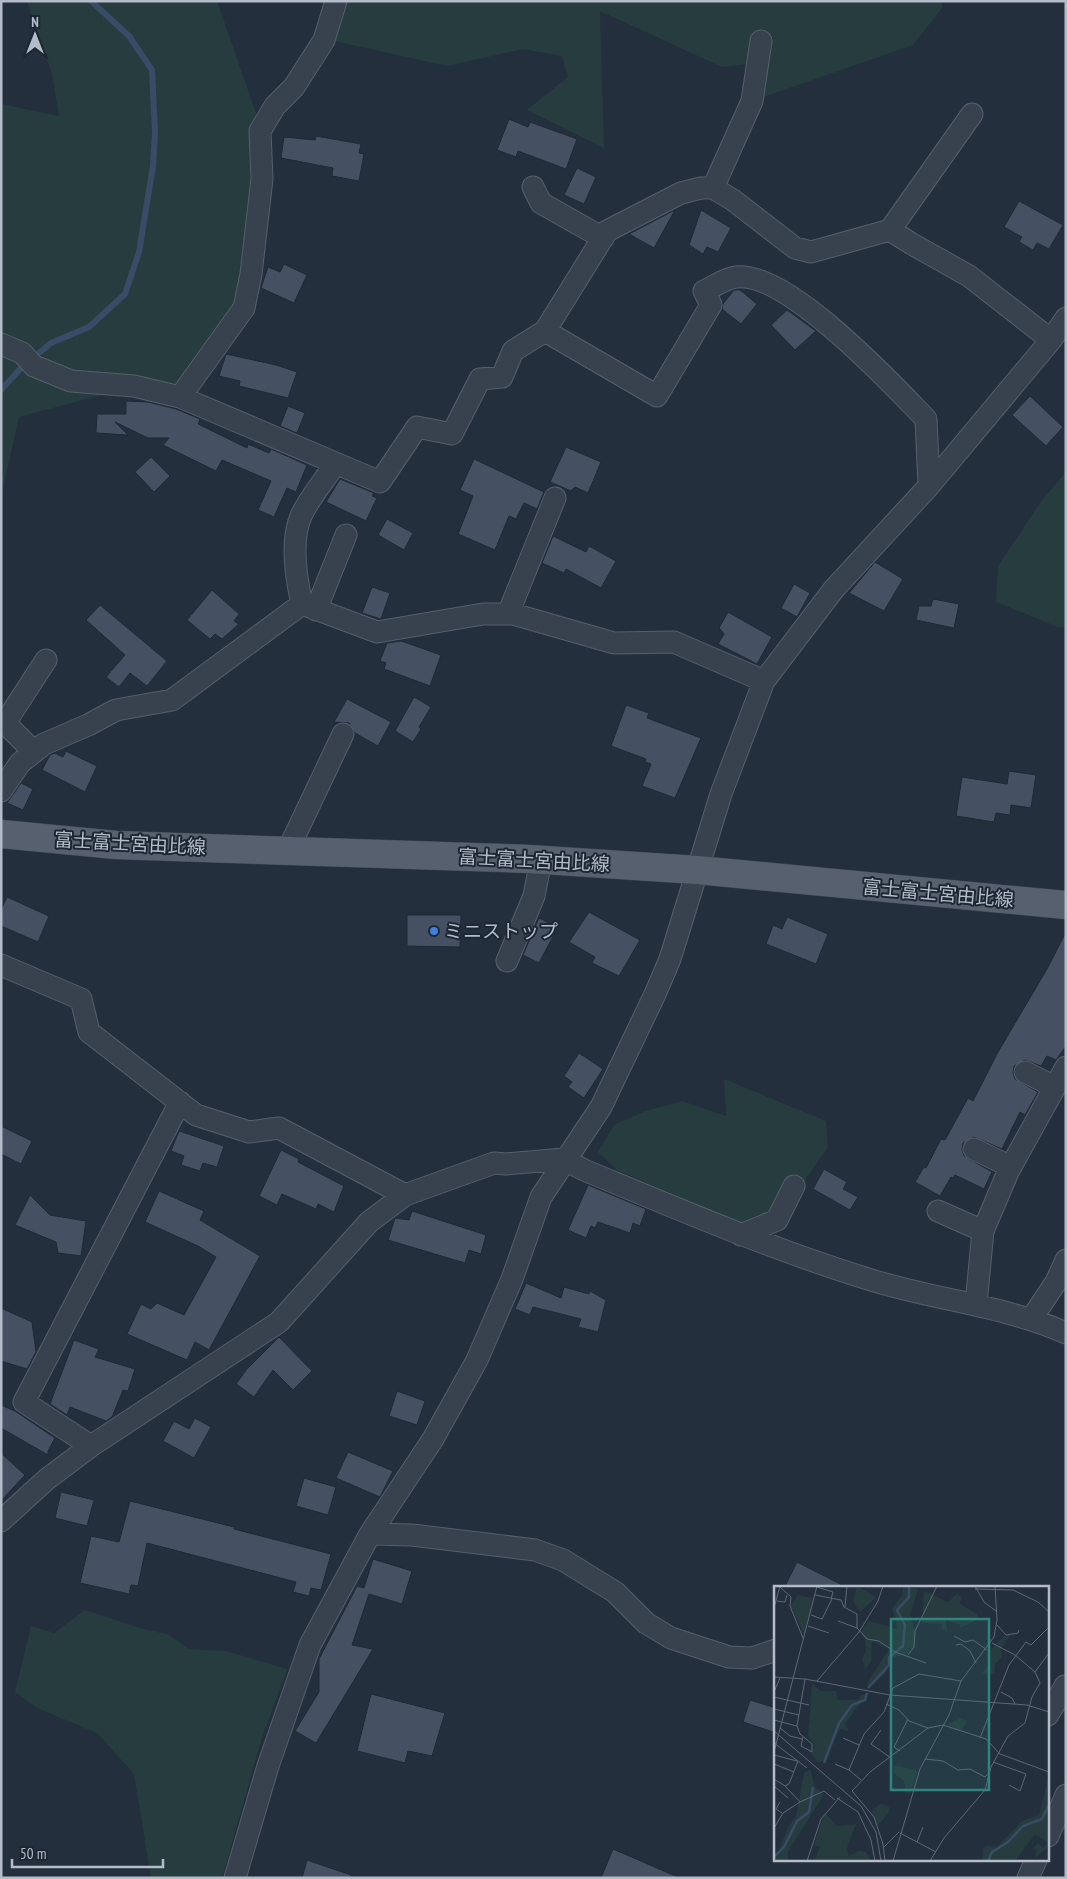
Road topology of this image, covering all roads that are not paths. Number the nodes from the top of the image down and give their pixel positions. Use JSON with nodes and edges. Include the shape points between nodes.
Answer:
{"nodes":[{"id":1,"x":336,"y":1,"type":"edge"},
{"id":2,"x":761,"y":41,"type":"dead end"},
{"id":3,"x":972,"y":114,"type":"dead end"},
{"id":4,"x":533,"y":187,"type":"dead end"},
{"id":5,"x":713,"y":188,"type":"junction"},
{"id":6,"x":890,"y":230,"type":"junction"},
{"id":7,"x":603,"y":238,"type":"junction"},
{"id":8,"x":1066,"y":318,"type":"edge"},
{"id":9,"x":545,"y":331,"type":"junction"},
{"id":10,"x":1050,"y":340,"type":"junction"},
{"id":11,"x":1,"y":344,"type":"edge"},
{"id":12,"x":180,"y":398,"type":"junction"},
{"id":13,"x":335,"y":464,"type":"junction"},
{"id":14,"x":929,"y":486,"type":"junction"},
{"id":15,"x":555,"y":498,"type":"dead end"},
{"id":16,"x":346,"y":535,"type":"dead end"},
{"id":17,"x":309,"y":607,"type":"junction"},
{"id":18,"x":508,"y":614,"type":"junction"},
{"id":19,"x":46,"y":660,"type":"dead end"},
{"id":20,"x":764,"y":681,"type":"junction"},
{"id":21,"x":3,"y":721,"type":"edge"},
{"id":22,"x":343,"y":734,"type":"dead end"},
{"id":23,"x":34,"y":752,"type":"junction"},
{"id":24,"x":1,"y":791,"type":"edge"},
{"id":25,"x":1,"y":834,"type":"edge"},
{"id":26,"x":288,"y":850,"type":"junction"},
{"id":27,"x":541,"y":860,"type":"junction"},
{"id":28,"x":698,"y":870,"type":"junction"},
{"id":29,"x":1066,"y":905,"type":"edge"},
{"id":30,"x":507,"y":961,"type":"dead end"},
{"id":31,"x":1,"y":965,"type":"edge"},
{"id":32,"x":1066,"y":1067,"type":"edge"},
{"id":33,"x":1025,"y":1072,"type":"dead end"},
{"id":34,"x":1055,"y":1086,"type":"junction"},
{"id":35,"x":180,"y":1102,"type":"junction"},
{"id":36,"x":974,"y":1149,"type":"dead end"},
{"id":37,"x":564,"y":1159,"type":"junction"},
{"id":38,"x":1011,"y":1167,"type":"junction"},
{"id":39,"x":794,"y":1186,"type":"dead end"},
{"id":40,"x":405,"y":1195,"type":"junction"},
{"id":41,"x":938,"y":1211,"type":"dead end"},
{"id":42,"x":983,"y":1231,"type":"junction"},
{"id":43,"x":741,"y":1235,"type":"junction"},
{"id":44,"x":1066,"y":1260,"type":"edge"},
{"id":45,"x":976,"y":1304,"type":"junction"},
{"id":46,"x":1032,"y":1318,"type":"junction"},
{"id":47,"x":1066,"y":1333,"type":"edge"},
{"id":48,"x":91,"y":1446,"type":"junction"},
{"id":49,"x":1,"y":1521,"type":"edge"},
{"id":50,"x":370,"y":1534,"type":"junction"},
{"id":51,"x":774,"y":1651,"type":"edge"},
{"id":52,"x":1065,"y":1686,"type":"edge"},
{"id":53,"x":1050,"y":1712,"type":"edge"},
{"id":54,"x":1066,"y":1796,"type":"edge"},
{"id":55,"x":1050,"y":1832,"type":"edge"},
{"id":56,"x":1035,"y":1862,"type":"edge"},
{"id":57,"x":235,"y":1878,"type":"edge"},
{"id":58,"x":1028,"y":1878,"type":"edge"}],
"edges":[{"from":1,"to":12,"type":"street","via":[[324,40],[260,131],[262,179],[244,308]]},
{"from":2,"to":5,"type":"street","via":[[752,101]]},
{"from":3,"to":6,"type":"street"},
{"from":4,"to":7,"type":"street","via":[[541,204]]},
{"from":5,"to":6,"type":"street","via":[[796,248],[811,252]]},
{"from":5,"to":7,"type":"street","via":[[681,193],[607,231]]},
{"from":6,"to":10,"type":"street","via":[[969,276]]},
{"from":7,"to":9,"type":"street"},
{"from":8,"to":10,"type":"street"},
{"from":9,"to":13,"type":"street","via":[[513,351],[502,377],[480,379],[452,434],[417,427],[380,482]]},
{"from":9,"to":14,"type":"street","via":[[657,396],[711,305],[704,291],[736,277],[762,281],[789,294],[860,351],[926,418]]},
{"from":10,"to":14,"type":"street"},
{"from":11,"to":12,"type":"street","via":[[71,381],[134,386]]},
{"from":12,"to":13,"type":"street"},
{"from":13,"to":17,"type":"street","via":[[300,517],[295,575]]},
{"from":14,"to":20,"type":"street","via":[[834,589]]},
{"from":15,"to":18,"type":"street"},
{"from":16,"to":17,"type":"street"},
{"from":17,"to":18,"type":"street","via":[[377,632],[483,614]]},
{"from":17,"to":23,"type":"street","via":[[172,700],[116,710],[44,744]]},
{"from":18,"to":20,"type":"street","via":[[614,643],[674,642]]},
{"from":19,"to":21,"type":"street"},
{"from":20,"to":28,"type":"street","via":[[720,794]]},
{"from":21,"to":23,"type":"street"},
{"from":22,"to":26,"type":"street"},
{"from":23,"to":24,"type":"street","via":[[20,763]]},
{"from":25,"to":26,"type":"main road","name":"富士富士宮由比線","via":[[116,845]]},
{"from":26,"to":27,"type":"main road","name":"富士富士宮由比線"},
{"from":27,"to":28,"type":"main road","name":"富士富士宮由比線"},
{"from":27,"to":30,"type":"street","via":[[534,896]]},
{"from":28,"to":29,"type":"main road","name":"富士富士宮由比線"},
{"from":28,"to":37,"type":"street","via":[[670,959],[630,1049],[601,1107]]},
{"from":31,"to":35,"type":"street","via":[[81,998],[90,1032]]},
{"from":32,"to":34,"type":"street"},
{"from":33,"to":34,"type":"street"},
{"from":34,"to":38,"type":"street"},
{"from":35,"to":40,"type":"street","via":[[196,1115],[249,1132],[279,1128]]},
{"from":35,"to":48,"type":"street","via":[[24,1402]]},
{"from":36,"to":38,"type":"street"},
{"from":37,"to":40,"type":"street","via":[[494,1163]]},
{"from":37,"to":43,"type":"street"},
{"from":37,"to":50,"type":"street","via":[[541,1197],[512,1279],[477,1360],[433,1439]]},
{"from":38,"to":42,"type":"street"},
{"from":39,"to":43,"type":"street","via":[[777,1220]]},
{"from":40,"to":48,"type":"street","via":[[369,1222],[279,1322]]},
{"from":41,"to":42,"type":"street"},
{"from":42,"to":45,"type":"street"},
{"from":43,"to":45,"type":"street","via":[[869,1280]]},
{"from":44,"to":46,"type":"street"},
{"from":45,"to":46,"type":"street"},
{"from":46,"to":47,"type":"street"},
{"from":48,"to":49,"type":"street","via":[[47,1479]]},
{"from":50,"to":51,"type":"street","via":[[412,1535],[535,1550],[563,1560],[615,1592],[646,1623],[671,1638],[729,1656],[752,1658]]},
{"from":50,"to":57,"type":"street","via":[[310,1645],[268,1766]]},
{"from":52,"to":53,"type":"street"},
{"from":54,"to":55,"type":"street"},
{"from":56,"to":58,"type":"street"}]}
